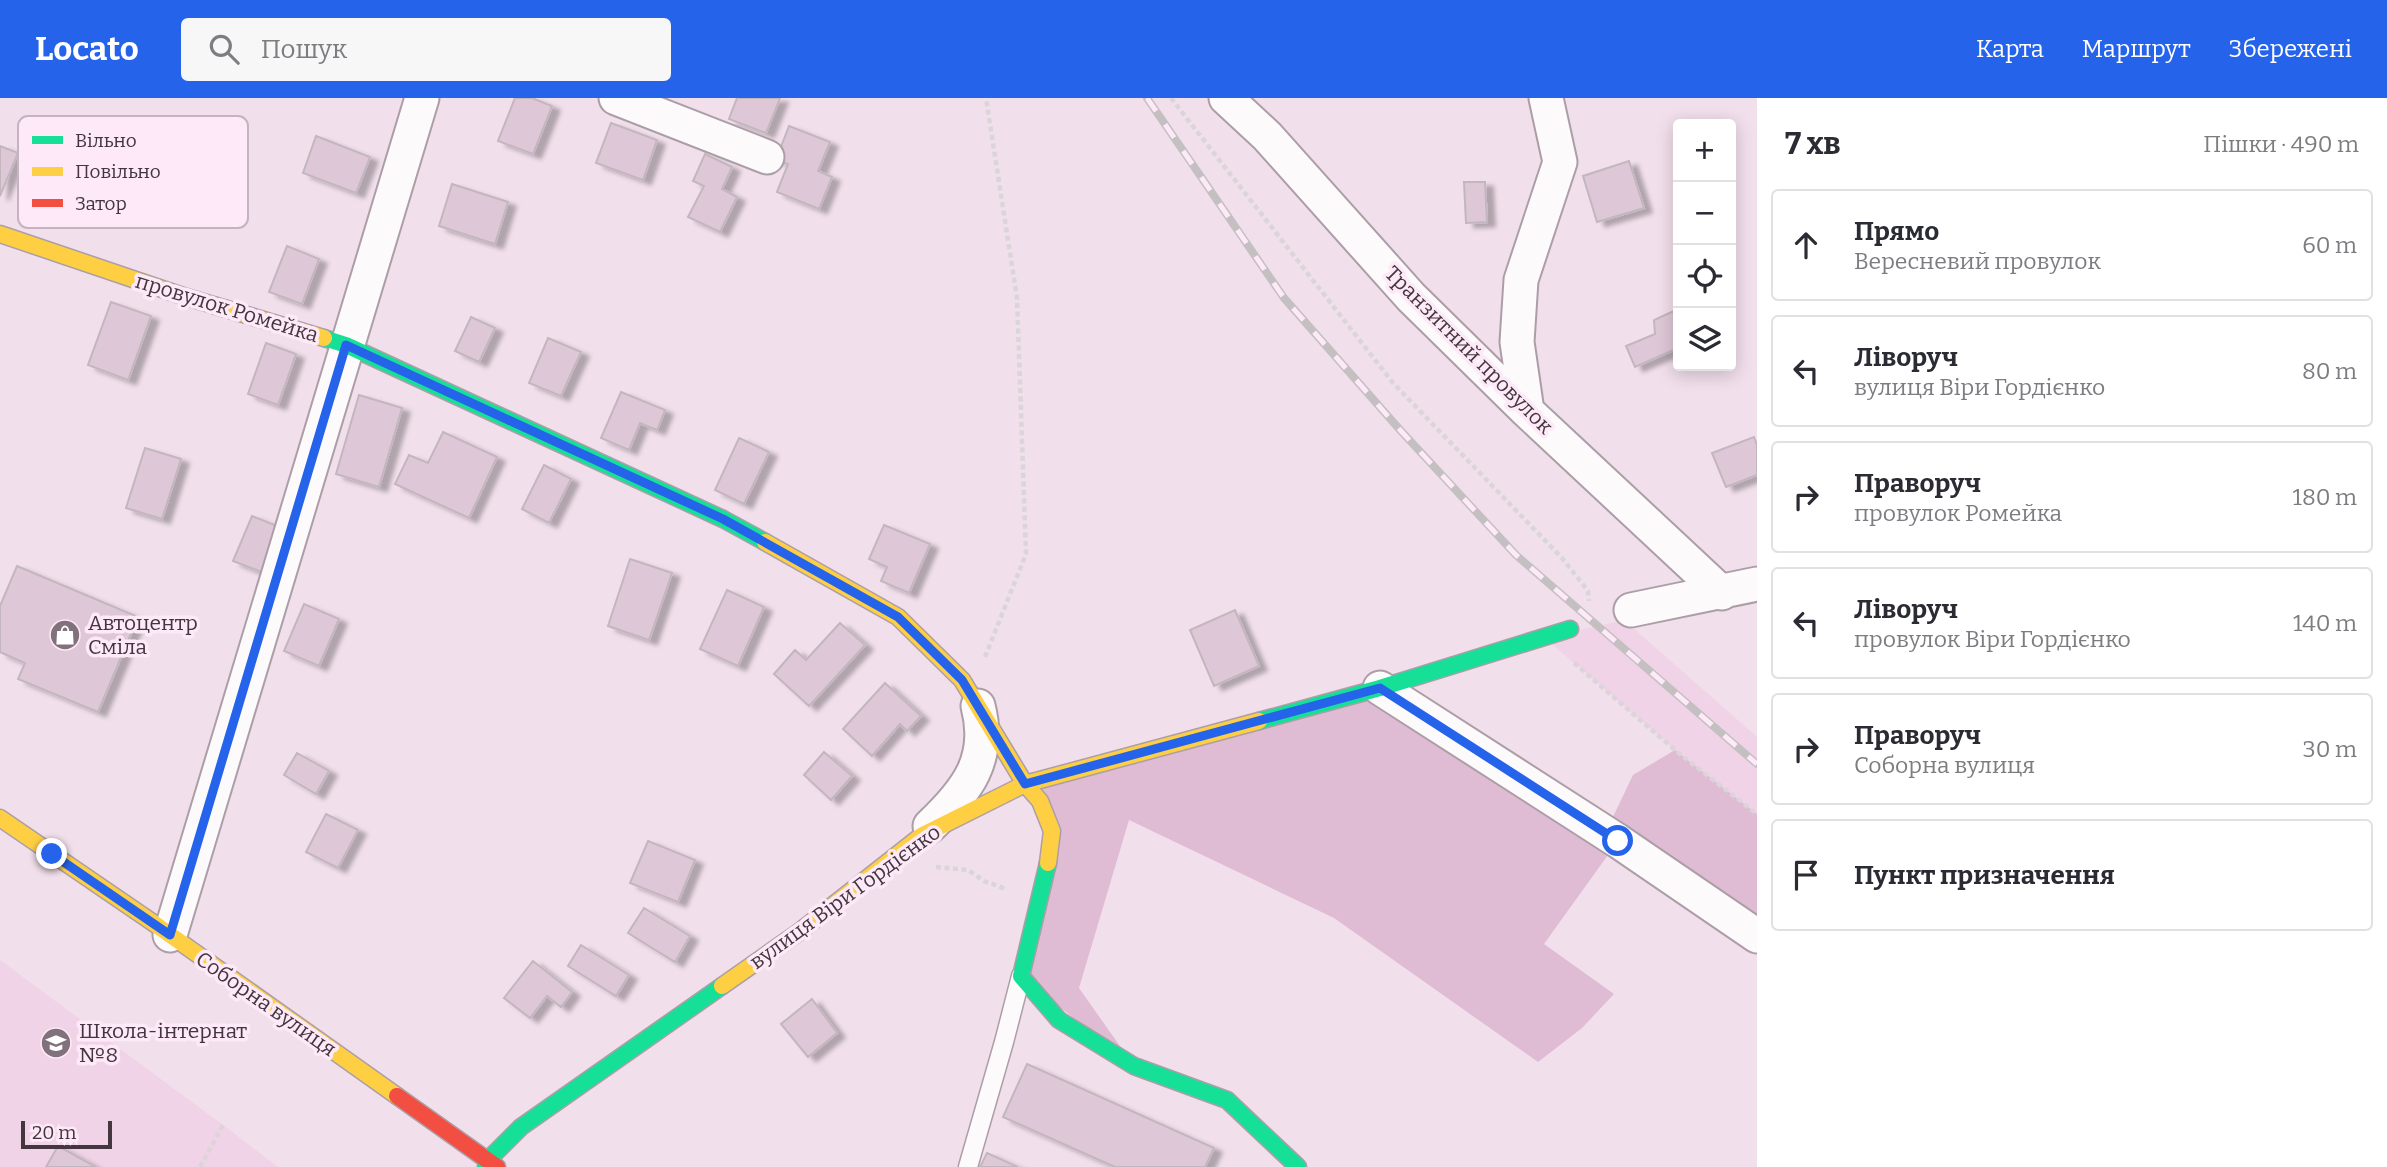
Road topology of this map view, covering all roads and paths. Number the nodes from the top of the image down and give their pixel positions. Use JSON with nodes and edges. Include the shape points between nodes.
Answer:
{"nodes":[{"id":1,"x":422,"y":98,"type":"edge"},
{"id":2,"x":616,"y":98,"type":"edge"},
{"id":3,"x":986,"y":98,"type":"edge"},
{"id":4,"x":1171,"y":98,"type":"edge"},
{"id":5,"x":1226,"y":98,"type":"edge"},
{"id":6,"x":1546,"y":98,"type":"edge"},
{"id":7,"x":767,"y":158,"type":"dead end"},
{"id":8,"x":0,"y":234,"type":"edge"},
{"id":9,"x":346,"y":345,"type":"junction"},
{"id":10,"x":1527,"y":411,"type":"junction"},
{"id":11,"x":1757,"y":584,"type":"edge"},
{"id":12,"x":1722,"y":593,"type":"junction"},
{"id":13,"x":1631,"y":610,"type":"dead end"},
{"id":14,"x":1590,"y":611,"type":"dead end"},
{"id":15,"x":1570,"y":629,"type":"dead end"},
{"id":16,"x":1545,"y":638,"type":"junction"},
{"id":17,"x":1380,"y":688,"type":"junction"},
{"id":18,"x":974,"y":700,"type":"junction"},
{"id":19,"x":1025,"y":784,"type":"junction"},
{"id":20,"x":1757,"y":814,"type":"edge"},
{"id":21,"x":0,"y":818,"type":"edge"},
{"id":22,"x":921,"y":835,"type":"junction"},
{"id":23,"x":886,"y":863,"type":"junction"},
{"id":24,"x":1035,"y":909,"type":"junction"},
{"id":25,"x":170,"y":935,"type":"junction"},
{"id":26,"x":1757,"y":936,"type":"edge"},
{"id":27,"x":1021,"y":976,"type":"junction"},
{"id":28,"x":223,"y":1125,"type":"dead end"},
{"id":29,"x":490,"y":1165,"type":"edge"},
{"id":30,"x":200,"y":1167,"type":"edge"},
{"id":31,"x":968,"y":1167,"type":"edge"},
{"id":32,"x":1298,"y":1167,"type":"edge"}],
"edges":[{"from":1,"to":9,"type":"street"},
{"from":2,"to":7,"type":"street"},
{"from":3,"to":18,"type":"path","via":[[1017,298],[1026,554]]},
{"from":4,"to":14,"type":"path","via":[[1393,383],[1562,558],[1588,591]]},
{"from":5,"to":10,"type":"street","name":"Транзитний провулок","via":[[1411,297]]},
{"from":6,"to":10,"type":"street","via":[[1560,162],[1521,280],[1517,342]]},
{"from":8,"to":9,"type":"street","name":"провулок Ромейка"},
{"from":9,"to":18,"type":"street","name":"провулок Ромейка","via":[[723,519],[818,570],[898,617],[962,680]]},
{"from":9,"to":25,"type":"street"},
{"from":10,"to":12,"type":"street","name":"Транзитний провулок"},
{"from":11,"to":12,"type":"street"},
{"from":12,"to":13,"type":"street"},
{"from":15,"to":16,"type":"street","name":"вулиця Віри Гордієнко"},
{"from":16,"to":17,"type":"street","name":"вулиця Віри Гордієнко"},
{"from":16,"to":20,"type":"path"},
{"from":17,"to":19,"type":"street","name":"вулиця Віри Гордієнко"},
{"from":17,"to":26,"type":"street"},
{"from":18,"to":19,"type":"street","name":"провулок Ромейка"},
{"from":18,"to":22,"type":"street","via":[[983,724],[975,772],[954,803]]},
{"from":19,"to":22,"type":"street","name":"вулиця Віри Гордієнко"},
{"from":19,"to":24,"type":"street","name":"провулок Ромейка","via":[[1040,801],[1052,831]]},
{"from":21,"to":25,"type":"street","name":"Соборна вулиця"},
{"from":22,"to":23,"type":"street","name":"вулиця Віри Гордієнко"},
{"from":23,"to":24,"type":"path","via":[[968,870]]},
{"from":23,"to":29,"type":"street","name":"вулиця Віри Гордієнко","via":[[799,932],[521,1127]]},
{"from":24,"to":27,"type":"street","name":"провулок Ромейка"},
{"from":25,"to":29,"type":"street","name":"Соборна вулиця"},
{"from":27,"to":31,"type":"lane"},
{"from":27,"to":32,"type":"street","via":[[1059,1020],[1134,1066],[1227,1100]]},
{"from":28,"to":30,"type":"path"}]}
